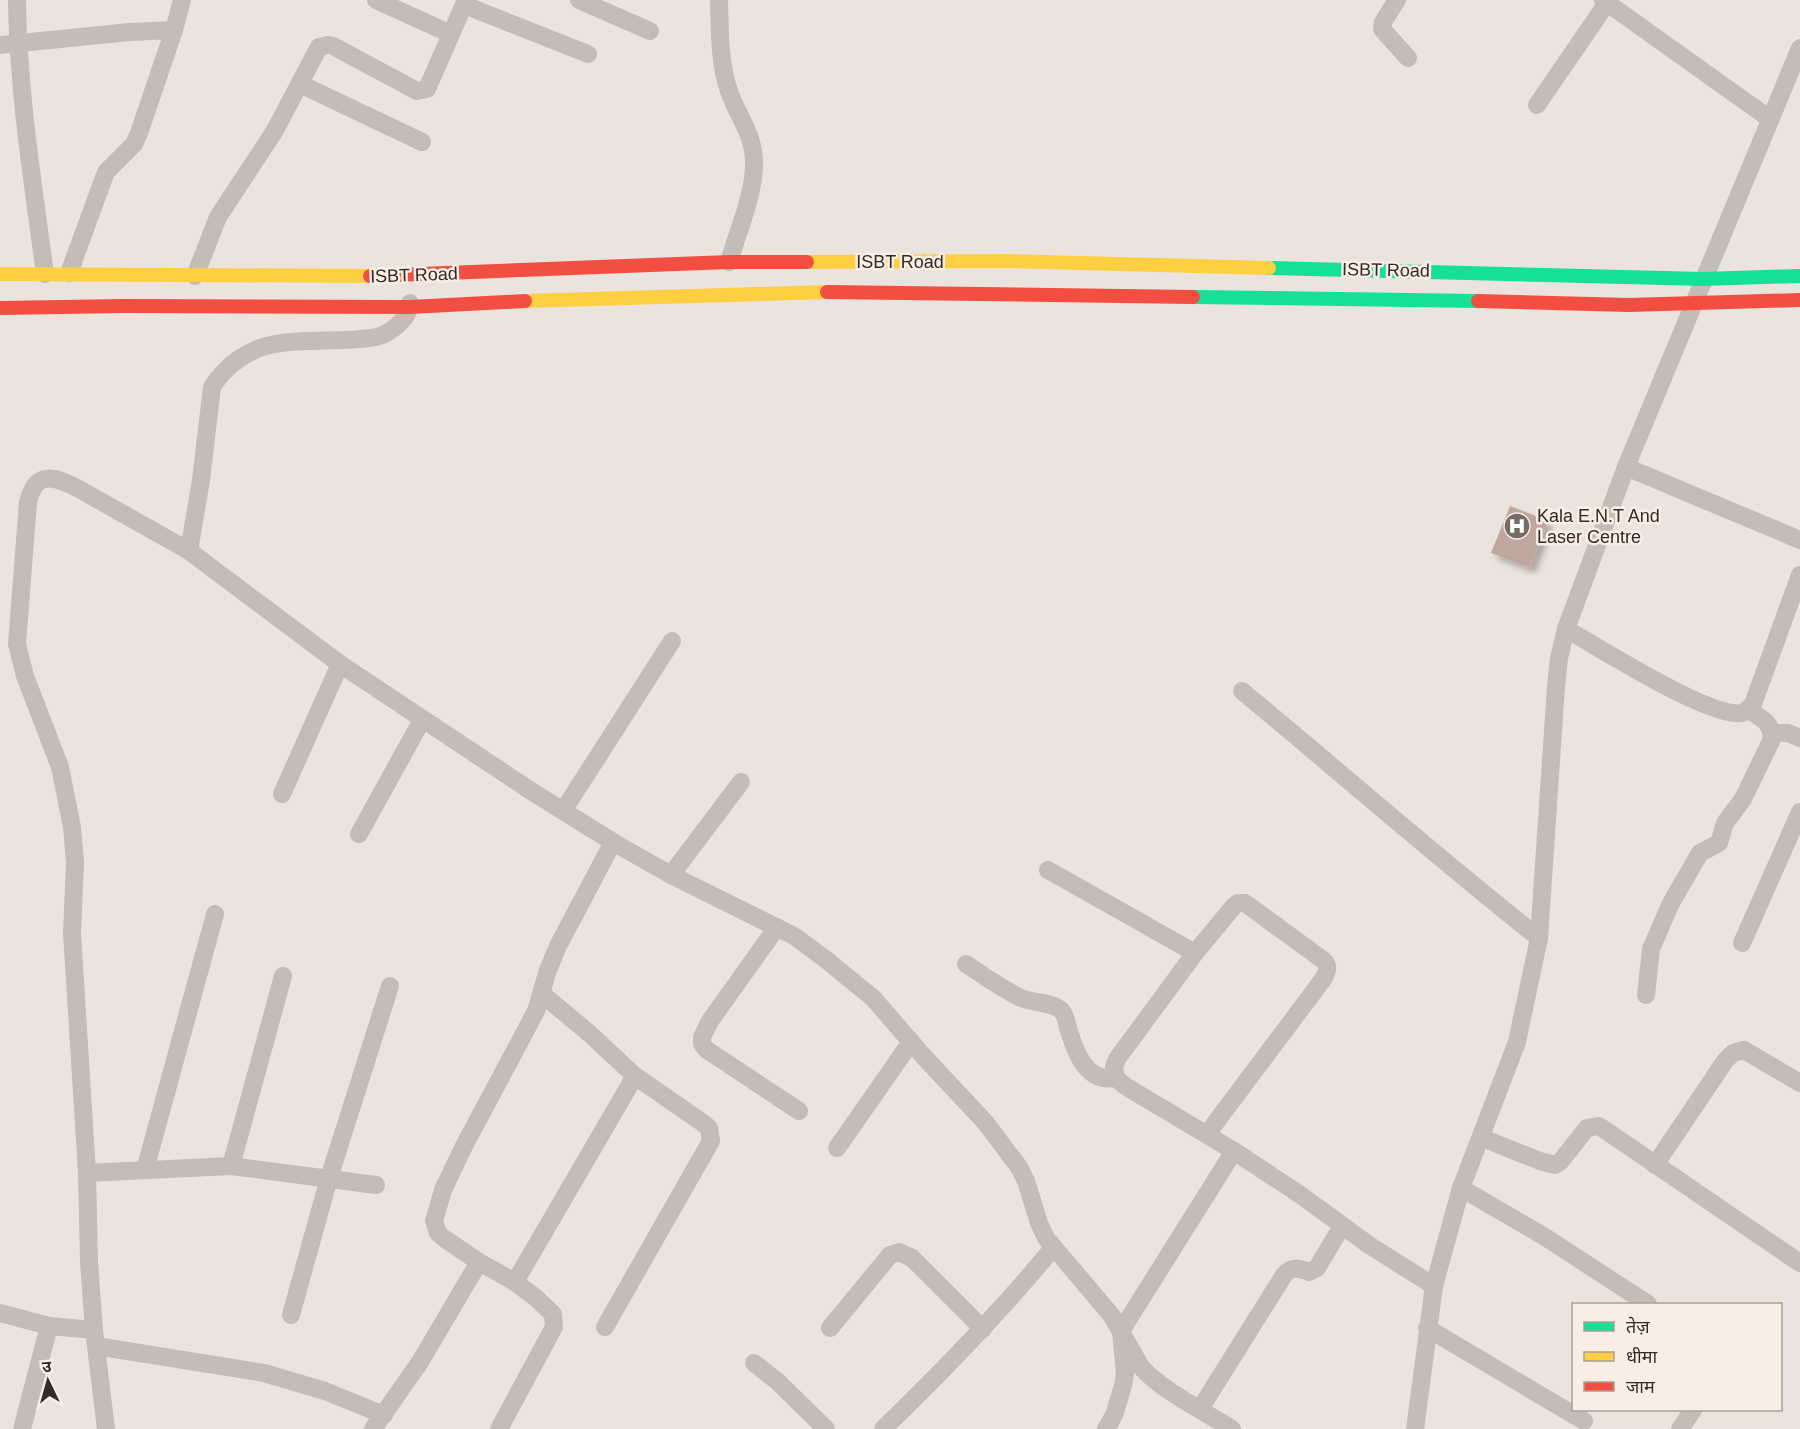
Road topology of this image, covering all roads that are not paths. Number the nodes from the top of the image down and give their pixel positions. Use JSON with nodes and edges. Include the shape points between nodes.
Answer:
{"nodes":[{"id":1,"x":17,"y":0,"type":"edge"},
{"id":2,"x":182,"y":0,"type":"edge"},
{"id":3,"x":376,"y":0,"type":"edge"},
{"id":4,"x":579,"y":0,"type":"edge"},
{"id":5,"x":718,"y":0,"type":"edge"},
{"id":6,"x":1397,"y":0,"type":"edge"},
{"id":7,"x":465,"y":2,"type":"edge"},
{"id":8,"x":1605,"y":2,"type":"edge"},
{"id":9,"x":174,"y":30,"type":"junction"},
{"id":10,"x":650,"y":31,"type":"dead end"},
{"id":11,"x":451,"y":34,"type":"junction"},
{"id":12,"x":9,"y":44,"type":"edge"},
{"id":13,"x":1800,"y":48,"type":"edge"},
{"id":14,"x":588,"y":54,"type":"dead end"},
{"id":15,"x":1408,"y":58,"type":"dead end"},
{"id":16,"x":300,"y":84,"type":"junction"},
{"id":17,"x":1537,"y":105,"type":"dead end"},
{"id":18,"x":1770,"y":119,"type":"junction"},
{"id":19,"x":422,"y":142,"type":"dead end"},
{"id":20,"x":729,"y":262,"type":"junction"},
{"id":21,"x":69,"y":273,"type":"junction"},
{"id":22,"x":0,"y":274,"type":"edge"},
{"id":23,"x":45,"y":274,"type":"junction"},
{"id":24,"x":195,"y":276,"type":"junction"},
{"id":25,"x":409,"y":276,"type":"junction"},
{"id":26,"x":1800,"y":276,"type":"edge"},
{"id":27,"x":1703,"y":279,"type":"junction"},
{"id":28,"x":1800,"y":300,"type":"edge"},
{"id":29,"x":1693,"y":304,"type":"junction"},
{"id":30,"x":410,"y":307,"type":"junction"},
{"id":31,"x":0,"y":308,"type":"edge"},
{"id":32,"x":1626,"y":467,"type":"junction"},
{"id":33,"x":1800,"y":540,"type":"edge"},
{"id":34,"x":189,"y":551,"type":"junction"},
{"id":35,"x":1800,"y":575,"type":"edge"},
{"id":36,"x":1566,"y":629,"type":"junction"},
{"id":37,"x":672,"y":641,"type":"dead end"},
{"id":38,"x":340,"y":664,"type":"junction"},
{"id":39,"x":1242,"y":691,"type":"dead end"},
{"id":40,"x":1748,"y":710,"type":"junction"},
{"id":41,"x":422,"y":720,"type":"junction"},
{"id":42,"x":1772,"y":733,"type":"junction"},
{"id":43,"x":1800,"y":738,"type":"edge"},
{"id":44,"x":741,"y":782,"type":"dead end"},
{"id":45,"x":282,"y":794,"type":"dead end"},
{"id":46,"x":563,"y":811,"type":"junction"},
{"id":47,"x":1800,"y":812,"type":"edge"},
{"id":48,"x":359,"y":834,"type":"dead end"},
{"id":49,"x":613,"y":842,"type":"junction"},
{"id":50,"x":1048,"y":870,"type":"dead end"},
{"id":51,"x":671,"y":875,"type":"junction"},
{"id":52,"x":215,"y":914,"type":"dead end"},
{"id":53,"x":777,"y":927,"type":"junction"},
{"id":54,"x":1539,"y":938,"type":"junction"},
{"id":55,"x":1742,"y":943,"type":"dead end"},
{"id":56,"x":1196,"y":952,"type":"junction"},
{"id":57,"x":966,"y":964,"type":"dead end"},
{"id":58,"x":284,"y":976,"type":"dead end"},
{"id":59,"x":390,"y":986,"type":"dead end"},
{"id":60,"x":542,"y":994,"type":"junction"},
{"id":61,"x":1646,"y":995,"type":"dead end"},
{"id":62,"x":911,"y":1042,"type":"junction"},
{"id":63,"x":635,"y":1076,"type":"junction"},
{"id":64,"x":1116,"y":1078,"type":"junction"},
{"id":65,"x":1800,"y":1083,"type":"edge"},
{"id":66,"x":799,"y":1111,"type":"dead end"},
{"id":67,"x":1207,"y":1134,"type":"junction"},
{"id":68,"x":1482,"y":1138,"type":"junction"},
{"id":69,"x":837,"y":1148,"type":"dead end"},
{"id":70,"x":1234,"y":1151,"type":"junction"},
{"id":71,"x":1655,"y":1165,"type":"junction"},
{"id":72,"x":231,"y":1166,"type":"junction"},
{"id":73,"x":145,"y":1170,"type":"junction"},
{"id":74,"x":87,"y":1173,"type":"junction"},
{"id":75,"x":329,"y":1178,"type":"junction"},
{"id":76,"x":376,"y":1185,"type":"dead end"},
{"id":77,"x":1461,"y":1188,"type":"junction"},
{"id":78,"x":1342,"y":1226,"type":"junction"},
{"id":79,"x":1053,"y":1248,"type":"junction"},
{"id":80,"x":479,"y":1262,"type":"junction"},
{"id":81,"x":1800,"y":1263,"type":"edge"},
{"id":82,"x":515,"y":1282,"type":"junction"},
{"id":83,"x":1434,"y":1286,"type":"junction"},
{"id":84,"x":1645,"y":1303,"type":"edge"},
{"id":85,"x":0,"y":1313,"type":"edge"},
{"id":86,"x":291,"y":1315,"type":"dead end"},
{"id":87,"x":49,"y":1326,"type":"junction"},
{"id":88,"x":605,"y":1327,"type":"dead end"},
{"id":89,"x":830,"y":1328,"type":"dead end"},
{"id":90,"x":1427,"y":1328,"type":"junction"},
{"id":91,"x":983,"y":1329,"type":"junction"},
{"id":92,"x":1121,"y":1331,"type":"junction"},
{"id":93,"x":95,"y":1338,"type":"junction"},
{"id":94,"x":754,"y":1363,"type":"dead end"},
{"id":95,"x":1200,"y":1409,"type":"junction"},
{"id":96,"x":1692,"y":1411,"type":"edge"},
{"id":97,"x":384,"y":1414,"type":"junction"},
{"id":98,"x":1584,"y":1421,"type":"dead end"},
{"id":99,"x":22,"y":1429,"type":"edge"},
{"id":100,"x":106,"y":1429,"type":"edge"},
{"id":101,"x":373,"y":1429,"type":"edge"},
{"id":102,"x":499,"y":1429,"type":"edge"},
{"id":103,"x":826,"y":1429,"type":"edge"},
{"id":104,"x":883,"y":1429,"type":"edge"},
{"id":105,"x":1106,"y":1429,"type":"edge"},
{"id":106,"x":1232,"y":1429,"type":"edge"},
{"id":107,"x":1415,"y":1429,"type":"edge"},
{"id":108,"x":1680,"y":1429,"type":"edge"}],
"edges":[{"from":1,"to":12,"type":"street"},
{"from":2,"to":9,"type":"street"},
{"from":3,"to":11,"type":"street"},
{"from":4,"to":10,"type":"street"},
{"from":5,"to":20,"type":"street","via":[[725,76],[751,139],[754,160],[751,185]]},
{"from":6,"to":15,"type":"street","via":[[1382,29]]},
{"from":7,"to":11,"type":"street"},
{"from":7,"to":14,"type":"street"},
{"from":8,"to":17,"type":"street"},
{"from":8,"to":18,"type":"street"},
{"from":9,"to":12,"type":"street"},
{"from":9,"to":21,"type":"street","via":[[139,133],[134,144],[106,172]]},
{"from":11,"to":16,"type":"street","via":[[424,91],[417,91],[328,45],[316,51]]},
{"from":12,"to":23,"type":"street"},
{"from":13,"to":18,"type":"street"},
{"from":16,"to":19,"type":"street"},
{"from":16,"to":24,"type":"street","via":[[274,132],[218,217]]},
{"from":18,"to":27,"type":"street"},
{"from":20,"to":25,"type":"highway","name":"ISBT Road"},
{"from":20,"to":27,"type":"highway","name":"ISBT Road","via":[[1010,261]]},
{"from":21,"to":23,"type":"highway","name":"ISBT Road"},
{"from":21,"to":24,"type":"highway","name":"ISBT Road"},
{"from":22,"to":23,"type":"highway","name":"ISBT Road"},
{"from":24,"to":25,"type":"highway","name":"ISBT Road"},
{"from":25,"to":30,"type":"street"},
{"from":26,"to":27,"type":"highway","name":"ISBT Road"},
{"from":27,"to":29,"type":"street"},
{"from":28,"to":29,"type":"highway"},
{"from":29,"to":30,"type":"highway","via":[[813,292]]},
{"from":29,"to":32,"type":"street"},
{"from":30,"to":31,"type":"highway"},
{"from":30,"to":34,"type":"street","via":[[400,323],[378,337],[274,345],[247,354],[220,374],[212,387]]},
{"from":32,"to":33,"type":"street"},
{"from":32,"to":36,"type":"street"},
{"from":34,"to":38,"type":"street"},
{"from":34,"to":74,"type":"street","via":[[62,481],[44,479],[30,491],[17,644],[25,676],[60,767],[72,827],[72,933]]},
{"from":35,"to":40,"type":"street"},
{"from":36,"to":40,"type":"street","via":[[1708,707],[1740,713]]},
{"from":36,"to":54,"type":"street","via":[[1556,687]]},
{"from":37,"to":46,"type":"street"},
{"from":38,"to":41,"type":"street"},
{"from":38,"to":45,"type":"street"},
{"from":39,"to":54,"type":"street"},
{"from":40,"to":42,"type":"street","via":[[1770,725]]},
{"from":41,"to":46,"type":"street"},
{"from":41,"to":48,"type":"street"},
{"from":42,"to":43,"type":"street"},
{"from":42,"to":61,"type":"street","via":[[1743,798],[1725,823],[1719,843],[1700,853],[1671,903],[1652,949]]},
{"from":44,"to":51,"type":"street"},
{"from":46,"to":49,"type":"street"},
{"from":47,"to":55,"type":"street"},
{"from":49,"to":51,"type":"street"},
{"from":49,"to":60,"type":"street","via":[[558,946]]},
{"from":50,"to":56,"type":"street"},
{"from":51,"to":53,"type":"street"},
{"from":52,"to":73,"type":"street"},
{"from":53,"to":62,"type":"street","via":[[824,958],[873,998]]},
{"from":53,"to":66,"type":"street","via":[[710,1021],[702,1044]]},
{"from":54,"to":68,"type":"street","via":[[1517,1042]]},
{"from":56,"to":64,"type":"street","via":[[1117,1059]]},
{"from":56,"to":67,"type":"street","via":[[1241,902],[1327,965],[1324,978]]},
{"from":57,"to":64,"type":"street","via":[[1020,998],[1059,1009],[1083,1064],[1101,1078]]},
{"from":58,"to":72,"type":"street"},
{"from":59,"to":75,"type":"street"},
{"from":60,"to":63,"type":"street"},
{"from":60,"to":80,"type":"street","via":[[436,1208],[434,1221],[438,1233]]},
{"from":62,"to":69,"type":"street"},
{"from":62,"to":79,"type":"street","via":[[985,1122],[1019,1167]]},
{"from":63,"to":82,"type":"street"},
{"from":63,"to":88,"type":"street","via":[[709,1128],[711,1140]]},
{"from":64,"to":67,"type":"street"},
{"from":65,"to":71,"type":"street","via":[[1744,1050],[1733,1053]]},
{"from":67,"to":70,"type":"street"},
{"from":68,"to":71,"type":"street","via":[[1555,1165],[1582,1132],[1598,1126]]},
{"from":68,"to":77,"type":"street"},
{"from":70,"to":78,"type":"street"},
{"from":70,"to":92,"type":"street"},
{"from":71,"to":81,"type":"street"},
{"from":72,"to":73,"type":"street"},
{"from":72,"to":75,"type":"street"},
{"from":73,"to":74,"type":"street"},
{"from":74,"to":93,"type":"street"},
{"from":75,"to":76,"type":"street"},
{"from":75,"to":86,"type":"street"},
{"from":77,"to":83,"type":"street"},
{"from":77,"to":84,"type":"street"},
{"from":78,"to":83,"type":"street"},
{"from":78,"to":95,"type":"street","via":[[1317,1268],[1309,1272],[1295,1268],[1284,1275]]},
{"from":79,"to":91,"type":"street"},
{"from":79,"to":92,"type":"street"},
{"from":80,"to":82,"type":"street"},
{"from":80,"to":97,"type":"street"},
{"from":82,"to":102,"type":"street","via":[[553,1314],[554,1327]]},
{"from":83,"to":90,"type":"street"},
{"from":85,"to":87,"type":"street"},
{"from":87,"to":93,"type":"street"},
{"from":87,"to":99,"type":"street"},
{"from":89,"to":91,"type":"street","via":[[890,1255],[900,1252],[912,1258]]},
{"from":90,"to":98,"type":"street"},
{"from":90,"to":107,"type":"street"},
{"from":91,"to":104,"type":"street"},
{"from":92,"to":95,"type":"street","via":[[1147,1373]]},
{"from":92,"to":105,"type":"street","via":[[1124,1386]]},
{"from":93,"to":97,"type":"street","via":[[325,1390]]},
{"from":93,"to":100,"type":"street"},
{"from":94,"to":103,"type":"street"},
{"from":95,"to":106,"type":"street"},
{"from":96,"to":108,"type":"street"},
{"from":97,"to":101,"type":"street"}]}
